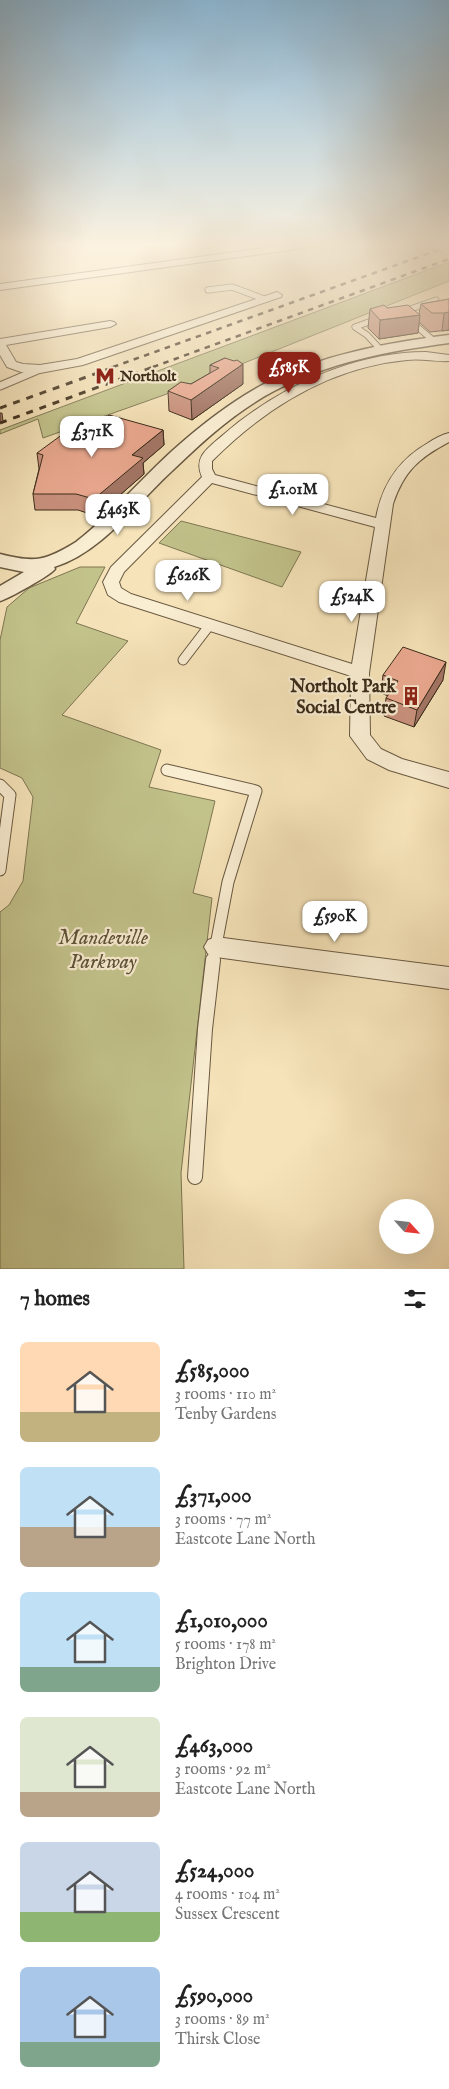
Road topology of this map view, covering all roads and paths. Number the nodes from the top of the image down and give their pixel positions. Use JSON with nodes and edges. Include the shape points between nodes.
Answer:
{"nodes":[{"id":1,"x":252,"y":303,"type":"edge"},
{"id":2,"x":427,"y":303,"type":"edge"},
{"id":3,"x":398,"y":314,"type":"edge"},
{"id":4,"x":388,"y":317,"type":"edge"},
{"id":5,"x":408,"y":319,"type":"edge"},
{"id":6,"x":110,"y":324,"type":"dead end"},
{"id":7,"x":442,"y":340,"type":"edge"},
{"id":8,"x":0,"y":343,"type":"edge"},
{"id":9,"x":380,"y":350,"type":"junction"},
{"id":10,"x":448,"y":358,"type":"edge"},
{"id":11,"x":299,"y":365,"type":"junction"},
{"id":12,"x":284,"y":367,"type":"dead end"},
{"id":13,"x":40,"y":370,"type":"junction"},
{"id":14,"x":0,"y":386,"type":"edge"},
{"id":15,"x":449,"y":436,"type":"edge"},
{"id":16,"x":209,"y":478,"type":"junction"},
{"id":17,"x":384,"y":525,"type":"junction"},
{"id":18,"x":66,"y":556,"type":"junction"},
{"id":19,"x":0,"y":560,"type":"edge"},
{"id":20,"x":25,"y":566,"type":"junction"},
{"id":21,"x":47,"y":568,"type":"junction"},
{"id":22,"x":0,"y":569,"type":"edge"},
{"id":23,"x":0,"y":577,"type":"edge"},
{"id":24,"x":0,"y":595,"type":"edge"},
{"id":25,"x":209,"y":626,"type":"junction"},
{"id":26,"x":183,"y":660,"type":"dead end"},
{"id":27,"x":360,"y":673,"type":"junction"},
{"id":28,"x":167,"y":770,"type":"dead end"},
{"id":29,"x":449,"y":780,"type":"edge"},
{"id":30,"x":0,"y":785,"type":"edge"},
{"id":31,"x":0,"y":870,"type":"edge"},
{"id":32,"x":216,"y":947,"type":"junction"},
{"id":33,"x":449,"y":978,"type":"edge"},
{"id":34,"x":195,"y":1177,"type":"dead end"}],
"edges":[{"from":1,"to":13,"type":"street","via":[[90,359]]},
{"from":2,"to":3,"type":"lane"},
{"from":4,"to":9,"type":"lane","via":[[354,327],[367,335]]},
{"from":5,"to":7,"type":"lane"},
{"from":6,"to":8,"type":"street"},
{"from":7,"to":9,"type":"street"},
{"from":8,"to":13,"type":"street","via":[[11,364]]},
{"from":9,"to":11,"type":"street"},
{"from":10,"to":16,"type":"street","via":[[401,355],[301,386],[257,413],[219,445],[205,460]]},
{"from":11,"to":12,"type":"lane"},
{"from":11,"to":18,"type":"street","via":[[218,421],[88,542]]},
{"from":13,"to":14,"type":"lane"},
{"from":15,"to":17,"type":"street","via":[[403,466],[391,486]]},
{"from":16,"to":17,"type":"street"},
{"from":16,"to":25,"type":"street","via":[[117,570],[111,582],[114,591],[126,598]]},
{"from":17,"to":27,"type":"street"},
{"from":18,"to":20,"type":"street","via":[[45,564]]},
{"from":18,"to":21,"type":"street"},
{"from":19,"to":20,"type":"street"},
{"from":20,"to":22,"type":"street"},
{"from":21,"to":23,"type":"street"},
{"from":21,"to":24,"type":"street"},
{"from":25,"to":26,"type":"lane"},
{"from":25,"to":27,"type":"street"},
{"from":27,"to":29,"type":"street","via":[[360,736],[374,754],[396,765]]},
{"from":28,"to":32,"type":"lane","via":[[256,791],[228,883]]},
{"from":30,"to":31,"type":"lane","via":[[10,795]]},
{"from":32,"to":33,"type":"street"},
{"from":32,"to":34,"type":"lane","via":[[206,1027]]}]}
